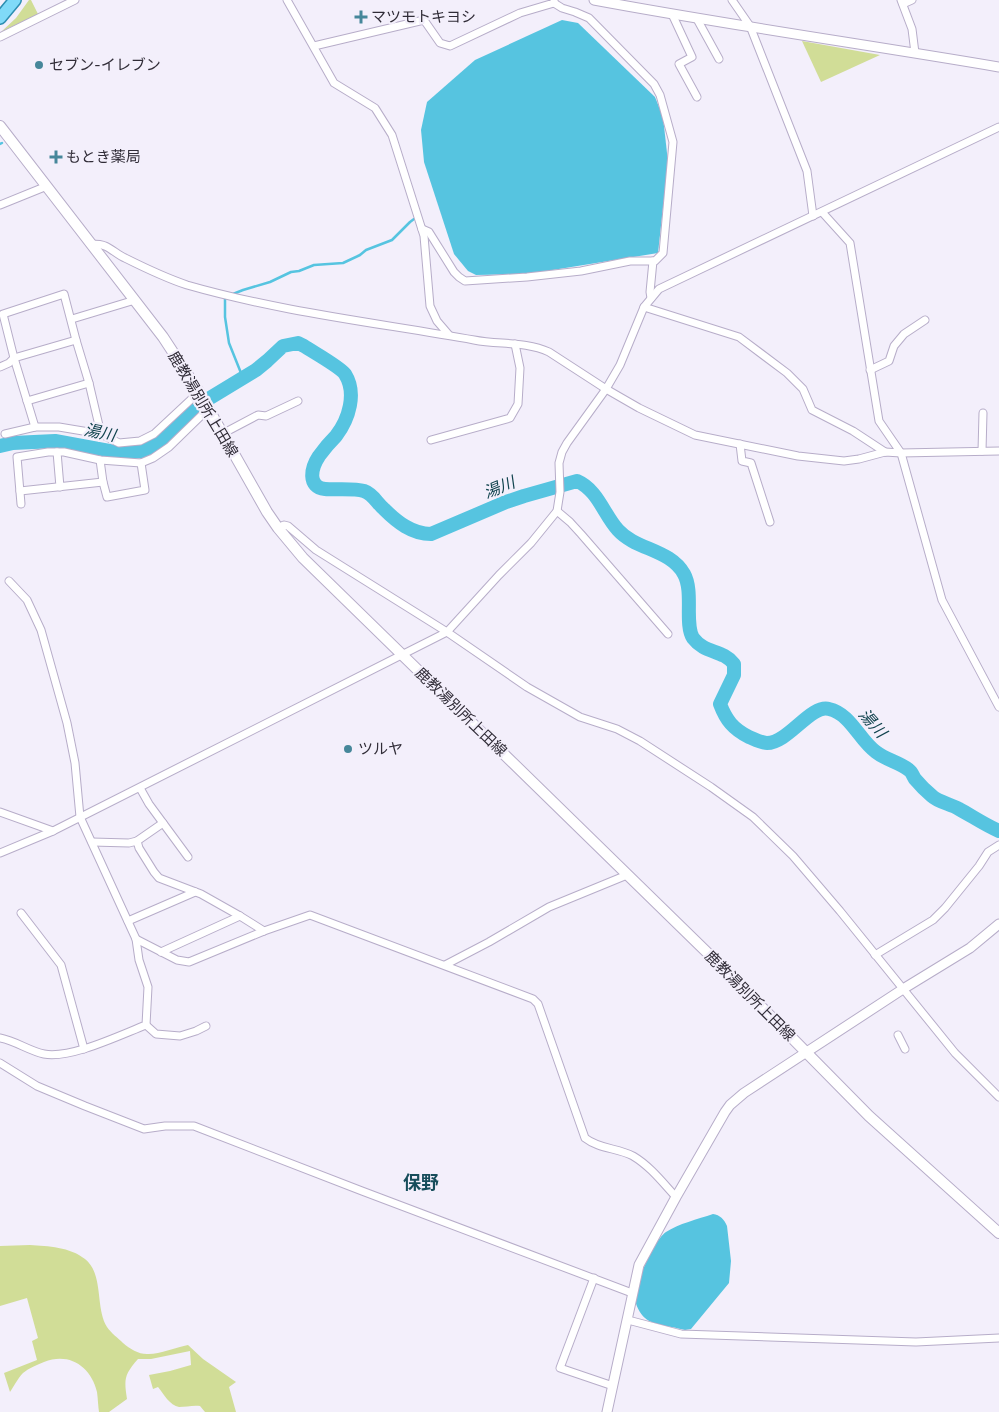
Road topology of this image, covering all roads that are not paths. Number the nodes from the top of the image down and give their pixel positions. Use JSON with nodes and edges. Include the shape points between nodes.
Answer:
{"nodes":[{"id":1,"x":16,"y":0,"type":"edge"},
{"id":2,"x":75,"y":0,"type":"edge"},
{"id":3,"x":287,"y":0,"type":"edge"},
{"id":4,"x":594,"y":0,"type":"edge"},
{"id":5,"x":732,"y":0,"type":"edge"},
{"id":6,"x":912,"y":0,"type":"edge"},
{"id":7,"x":554,"y":2,"type":"edge"},
{"id":8,"x":902,"y":2,"type":"edge"},
{"id":9,"x":623,"y":3,"type":"edge"},
{"id":10,"x":672,"y":14,"type":"junction"},
{"id":11,"x":0,"y":18,"type":"edge"},
{"id":12,"x":697,"y":19,"type":"junction"},
{"id":13,"x":750,"y":26,"type":"junction"},
{"id":14,"x":0,"y":37,"type":"edge"},
{"id":15,"x":314,"y":46,"type":"junction"},
{"id":16,"x":915,"y":53,"type":"junction"},
{"id":17,"x":719,"y":59,"type":"dead end"},
{"id":18,"x":999,"y":67,"type":"edge"},
{"id":19,"x":697,"y":97,"type":"dead end"},
{"id":20,"x":0,"y":126,"type":"edge"},
{"id":21,"x":999,"y":127,"type":"edge"},
{"id":22,"x":46,"y":186,"type":"junction"},
{"id":23,"x":0,"y":205,"type":"edge"},
{"id":24,"x":822,"y":212,"type":"junction"},
{"id":25,"x":813,"y":216,"type":"junction"},
{"id":26,"x":422,"y":229,"type":"junction"},
{"id":27,"x":90,"y":244,"type":"junction"},
{"id":28,"x":653,"y":261,"type":"junction"},
{"id":29,"x":651,"y":298,"type":"junction"},
{"id":30,"x":135,"y":300,"type":"junction"},
{"id":31,"x":644,"y":307,"type":"junction"},
{"id":32,"x":72,"y":319,"type":"junction"},
{"id":33,"x":925,"y":320,"type":"dead end"},
{"id":34,"x":450,"y":335,"type":"junction"},
{"id":35,"x":76,"y":340,"type":"junction"},
{"id":36,"x":515,"y":344,"type":"junction"},
{"id":37,"x":14,"y":358,"type":"junction"},
{"id":38,"x":0,"y":367,"type":"edge"},
{"id":39,"x":870,"y":370,"type":"junction"},
{"id":40,"x":89,"y":383,"type":"junction"},
{"id":41,"x":606,"y":389,"type":"junction"},
{"id":42,"x":200,"y":394,"type":"junction"},
{"id":43,"x":27,"y":401,"type":"junction"},
{"id":44,"x":298,"y":401,"type":"dead end"},
{"id":45,"x":207,"y":408,"type":"junction"},
{"id":46,"x":983,"y":413,"type":"dead end"},
{"id":47,"x":35,"y":427,"type":"junction"},
{"id":48,"x":5,"y":434,"type":"dead end"},
{"id":49,"x":101,"y":434,"type":"junction"},
{"id":50,"x":222,"y":434,"type":"junction"},
{"id":51,"x":431,"y":440,"type":"dead end"},
{"id":52,"x":740,"y":444,"type":"junction"},
{"id":53,"x":999,"y":451,"type":"edge"},
{"id":54,"x":57,"y":452,"type":"junction"},
{"id":55,"x":886,"y":452,"type":"junction"},
{"id":56,"x":982,"y":452,"type":"junction"},
{"id":57,"x":901,"y":453,"type":"junction"},
{"id":58,"x":100,"y":460,"type":"junction"},
{"id":59,"x":141,"y":463,"type":"junction"},
{"id":60,"x":103,"y":482,"type":"junction"},
{"id":61,"x":60,"y":487,"type":"junction"},
{"id":62,"x":20,"y":491,"type":"junction"},
{"id":63,"x":21,"y":504,"type":"dead end"},
{"id":64,"x":557,"y":511,"type":"junction"},
{"id":65,"x":770,"y":522,"type":"dead end"},
{"id":66,"x":278,"y":528,"type":"junction"},
{"id":67,"x":9,"y":581,"type":"dead end"},
{"id":68,"x":447,"y":632,"type":"junction"},
{"id":69,"x":668,"y":634,"type":"dead end"},
{"id":70,"x":402,"y":655,"type":"junction"},
{"id":71,"x":999,"y":707,"type":"edge"},
{"id":72,"x":140,"y":788,"type":"junction"},
{"id":73,"x":0,"y":812,"type":"edge"},
{"id":74,"x":80,"y":817,"type":"junction"},
{"id":75,"x":163,"y":823,"type":"junction"},
{"id":76,"x":53,"y":831,"type":"junction"},
{"id":77,"x":137,"y":841,"type":"junction"},
{"id":78,"x":92,"y":842,"type":"junction"},
{"id":79,"x":999,"y":845,"type":"edge"},
{"id":80,"x":0,"y":853,"type":"edge"},
{"id":81,"x":188,"y":857,"type":"dead end"},
{"id":82,"x":627,"y":875,"type":"junction"},
{"id":83,"x":195,"y":892,"type":"junction"},
{"id":84,"x":21,"y":913,"type":"dead end"},
{"id":85,"x":240,"y":916,"type":"junction"},
{"id":86,"x":128,"y":921,"type":"junction"},
{"id":87,"x":999,"y":924,"type":"edge"},
{"id":88,"x":264,"y":931,"type":"junction"},
{"id":89,"x":136,"y":939,"type":"junction"},
{"id":90,"x":161,"y":952,"type":"junction"},
{"id":91,"x":875,"y":955,"type":"junction"},
{"id":92,"x":445,"y":965,"type":"junction"},
{"id":93,"x":904,"y":989,"type":"junction"},
{"id":94,"x":146,"y":1025,"type":"junction"},
{"id":95,"x":206,"y":1026,"type":"dead end"},
{"id":96,"x":898,"y":1035,"type":"dead end"},
{"id":97,"x":0,"y":1038,"type":"edge"},
{"id":98,"x":84,"y":1048,"type":"junction"},
{"id":99,"x":905,"y":1048,"type":"dead end"},
{"id":100,"x":806,"y":1052,"type":"junction"},
{"id":101,"x":0,"y":1063,"type":"edge"},
{"id":102,"x":999,"y":1097,"type":"edge"},
{"id":103,"x":676,"y":1197,"type":"junction"},
{"id":104,"x":999,"y":1233,"type":"edge"},
{"id":105,"x":594,"y":1278,"type":"junction"},
{"id":106,"x":632,"y":1293,"type":"junction"},
{"id":107,"x":628,"y":1320,"type":"junction"},
{"id":108,"x":999,"y":1338,"type":"edge"},
{"id":109,"x":613,"y":1386,"type":"junction"},
{"id":110,"x":608,"y":1412,"type":"edge"}],
"edges":[{"from":1,"to":11,"type":"main road"},
{"from":2,"to":14,"type":"street"},
{"from":3,"to":15,"type":"street"},
{"from":4,"to":9,"type":"street"},
{"from":5,"to":13,"type":"street"},
{"from":6,"to":8,"type":"street"},
{"from":7,"to":15,"type":"street","via":[[520,13],[450,46],[440,43],[424,20]]},
{"from":7,"to":28,"type":"street","via":[[590,18],[654,84],[660,95],[673,142],[663,253]]},
{"from":8,"to":16,"type":"street","via":[[912,30]]},
{"from":9,"to":10,"type":"street"},
{"from":10,"to":12,"type":"street"},
{"from":10,"to":19,"type":"street","via":[[692,57],[679,64]]},
{"from":12,"to":13,"type":"street"},
{"from":12,"to":17,"type":"street"},
{"from":13,"to":16,"type":"street"},
{"from":13,"to":25,"type":"street","via":[[807,171]]},
{"from":15,"to":26,"type":"street","via":[[334,83],[375,108],[389,130]]},
{"from":16,"to":18,"type":"street"},
{"from":20,"to":22,"type":"main road","name":"鹿教湯別所上田線"},
{"from":21,"to":24,"type":"street"},
{"from":22,"to":23,"type":"street"},
{"from":22,"to":27,"type":"main road","name":"鹿教湯別所上田線"},
{"from":24,"to":25,"type":"street"},
{"from":24,"to":39,"type":"street","via":[[850,243]]},
{"from":25,"to":29,"type":"street","via":[[659,289]]},
{"from":26,"to":28,"type":"street","via":[[429,232],[454,272],[465,280],[527,277],[630,261]]},
{"from":26,"to":34,"type":"street","via":[[430,306],[437,321]]},
{"from":27,"to":30,"type":"main road","name":"鹿教湯別所上田線"},
{"from":27,"to":34,"type":"street","via":[[104,245],[152,271],[217,292],[303,312]]},
{"from":28,"to":29,"type":"street"},
{"from":29,"to":31,"type":"street"},
{"from":30,"to":32,"type":"street"},
{"from":30,"to":42,"type":"main road","name":"鹿教湯別所上田線"},
{"from":31,"to":41,"type":"street"},
{"from":31,"to":55,"type":"street","via":[[739,336],[803,389],[812,410]]},
{"from":32,"to":35,"type":"street"},
{"from":32,"to":37,"type":"street","via":[[64,294],[3,314]]},
{"from":33,"to":39,"type":"street","via":[[904,334],[894,346],[889,361]]},
{"from":34,"to":36,"type":"street"},
{"from":35,"to":37,"type":"street"},
{"from":35,"to":40,"type":"street"},
{"from":36,"to":41,"type":"street","via":[[530,345],[548,352]]},
{"from":36,"to":51,"type":"street","via":[[520,368],[518,404],[510,418]]},
{"from":37,"to":38,"type":"street"},
{"from":37,"to":43,"type":"street"},
{"from":39,"to":57,"type":"street","via":[[879,421]]},
{"from":40,"to":43,"type":"street"},
{"from":40,"to":49,"type":"street"},
{"from":41,"to":52,"type":"street","via":[[695,435]]},
{"from":41,"to":64,"type":"street","via":[[562,452]]},
{"from":42,"to":45,"type":"main road","name":"鹿教湯別所上田線"},
{"from":42,"to":49,"type":"street","via":[[154,434],[140,441],[119,442]]},
{"from":43,"to":47,"type":"street"},
{"from":44,"to":50,"type":"street","via":[[266,416],[258,415]]},
{"from":45,"to":50,"type":"main road","name":"鹿教湯別所上田線"},
{"from":45,"to":59,"type":"street","via":[[169,447]]},
{"from":46,"to":56,"type":"street"},
{"from":47,"to":48,"type":"street"},
{"from":47,"to":49,"type":"street","via":[[59,427]]},
{"from":50,"to":66,"type":"main road","name":"鹿教湯別所上田線"},
{"from":52,"to":55,"type":"street","via":[[844,461]]},
{"from":52,"to":65,"type":"street","via":[[742,462],[751,463]]},
{"from":53,"to":56,"type":"street"},
{"from":54,"to":58,"type":"street"},
{"from":54,"to":61,"type":"street"},
{"from":54,"to":62,"type":"street","via":[[18,457]]},
{"from":55,"to":57,"type":"street"},
{"from":56,"to":57,"type":"street"},
{"from":57,"to":71,"type":"street","via":[[942,600]]},
{"from":58,"to":59,"type":"street"},
{"from":58,"to":60,"type":"street"},
{"from":59,"to":60,"type":"street","via":[[145,490],[107,497]]},
{"from":60,"to":61,"type":"street"},
{"from":61,"to":62,"type":"street"},
{"from":62,"to":63,"type":"street"},
{"from":64,"to":68,"type":"street"},
{"from":64,"to":69,"type":"street"},
{"from":66,"to":68,"type":"street","via":[[288,526],[316,550]]},
{"from":66,"to":70,"type":"main road","name":"鹿教湯別所上田線","via":[[303,558]]},
{"from":67,"to":74,"type":"street","via":[[27,600],[41,630],[67,723]]},
{"from":68,"to":70,"type":"street"},
{"from":68,"to":91,"type":"street","via":[[564,709],[640,741],[753,817],[793,856]]},
{"from":70,"to":72,"type":"street"},
{"from":70,"to":82,"type":"main road","name":"鹿教湯別所上田線"},
{"from":72,"to":74,"type":"street"},
{"from":72,"to":75,"type":"street"},
{"from":73,"to":76,"type":"street"},
{"from":74,"to":76,"type":"street"},
{"from":74,"to":78,"type":"street"},
{"from":75,"to":77,"type":"street"},
{"from":75,"to":81,"type":"street"},
{"from":76,"to":80,"type":"street"},
{"from":77,"to":78,"type":"street"},
{"from":77,"to":83,"type":"street","via":[[159,878]]},
{"from":78,"to":86,"type":"street"},
{"from":79,"to":91,"type":"street","via":[[988,852],[933,920]]},
{"from":82,"to":92,"type":"street","via":[[549,907]]},
{"from":82,"to":100,"type":"main road","name":"鹿教湯別所上田線"},
{"from":83,"to":85,"type":"street"},
{"from":83,"to":86,"type":"street"},
{"from":84,"to":98,"type":"street","via":[[61,965]]},
{"from":85,"to":88,"type":"street"},
{"from":85,"to":90,"type":"street"},
{"from":86,"to":89,"type":"street"},
{"from":87,"to":93,"type":"street","via":[[970,948]]},
{"from":88,"to":90,"type":"street","via":[[189,962]]},
{"from":88,"to":92,"type":"street","via":[[310,915]]},
{"from":89,"to":90,"type":"street"},
{"from":89,"to":94,"type":"street","via":[[148,987]]},
{"from":91,"to":93,"type":"street"},
{"from":92,"to":103,"type":"street","via":[[533,998],[538,1004],[586,1138],[632,1156],[648,1167]]},
{"from":93,"to":100,"type":"street"},
{"from":93,"to":102,"type":"street","via":[[955,1053]]},
{"from":94,"to":95,"type":"street","via":[[156,1034],[180,1036]]},
{"from":94,"to":98,"type":"street"},
{"from":96,"to":99,"type":"street"},
{"from":97,"to":98,"type":"street","via":[[44,1054],[58,1055]]},
{"from":100,"to":103,"type":"street","via":[[730,1105]]},
{"from":100,"to":104,"type":"main road","name":"鹿教湯別所上田線","via":[[869,1116]]},
{"from":101,"to":105,"type":"street","via":[[37,1086],[144,1129],[194,1126]]},
{"from":103,"to":106,"type":"street","via":[[639,1265]]},
{"from":105,"to":106,"type":"street"},
{"from":105,"to":109,"type":"street","via":[[560,1368]]},
{"from":106,"to":107,"type":"street"},
{"from":107,"to":108,"type":"street","via":[[682,1334],[916,1342]]},
{"from":107,"to":109,"type":"street"},
{"from":109,"to":110,"type":"street"}]}
